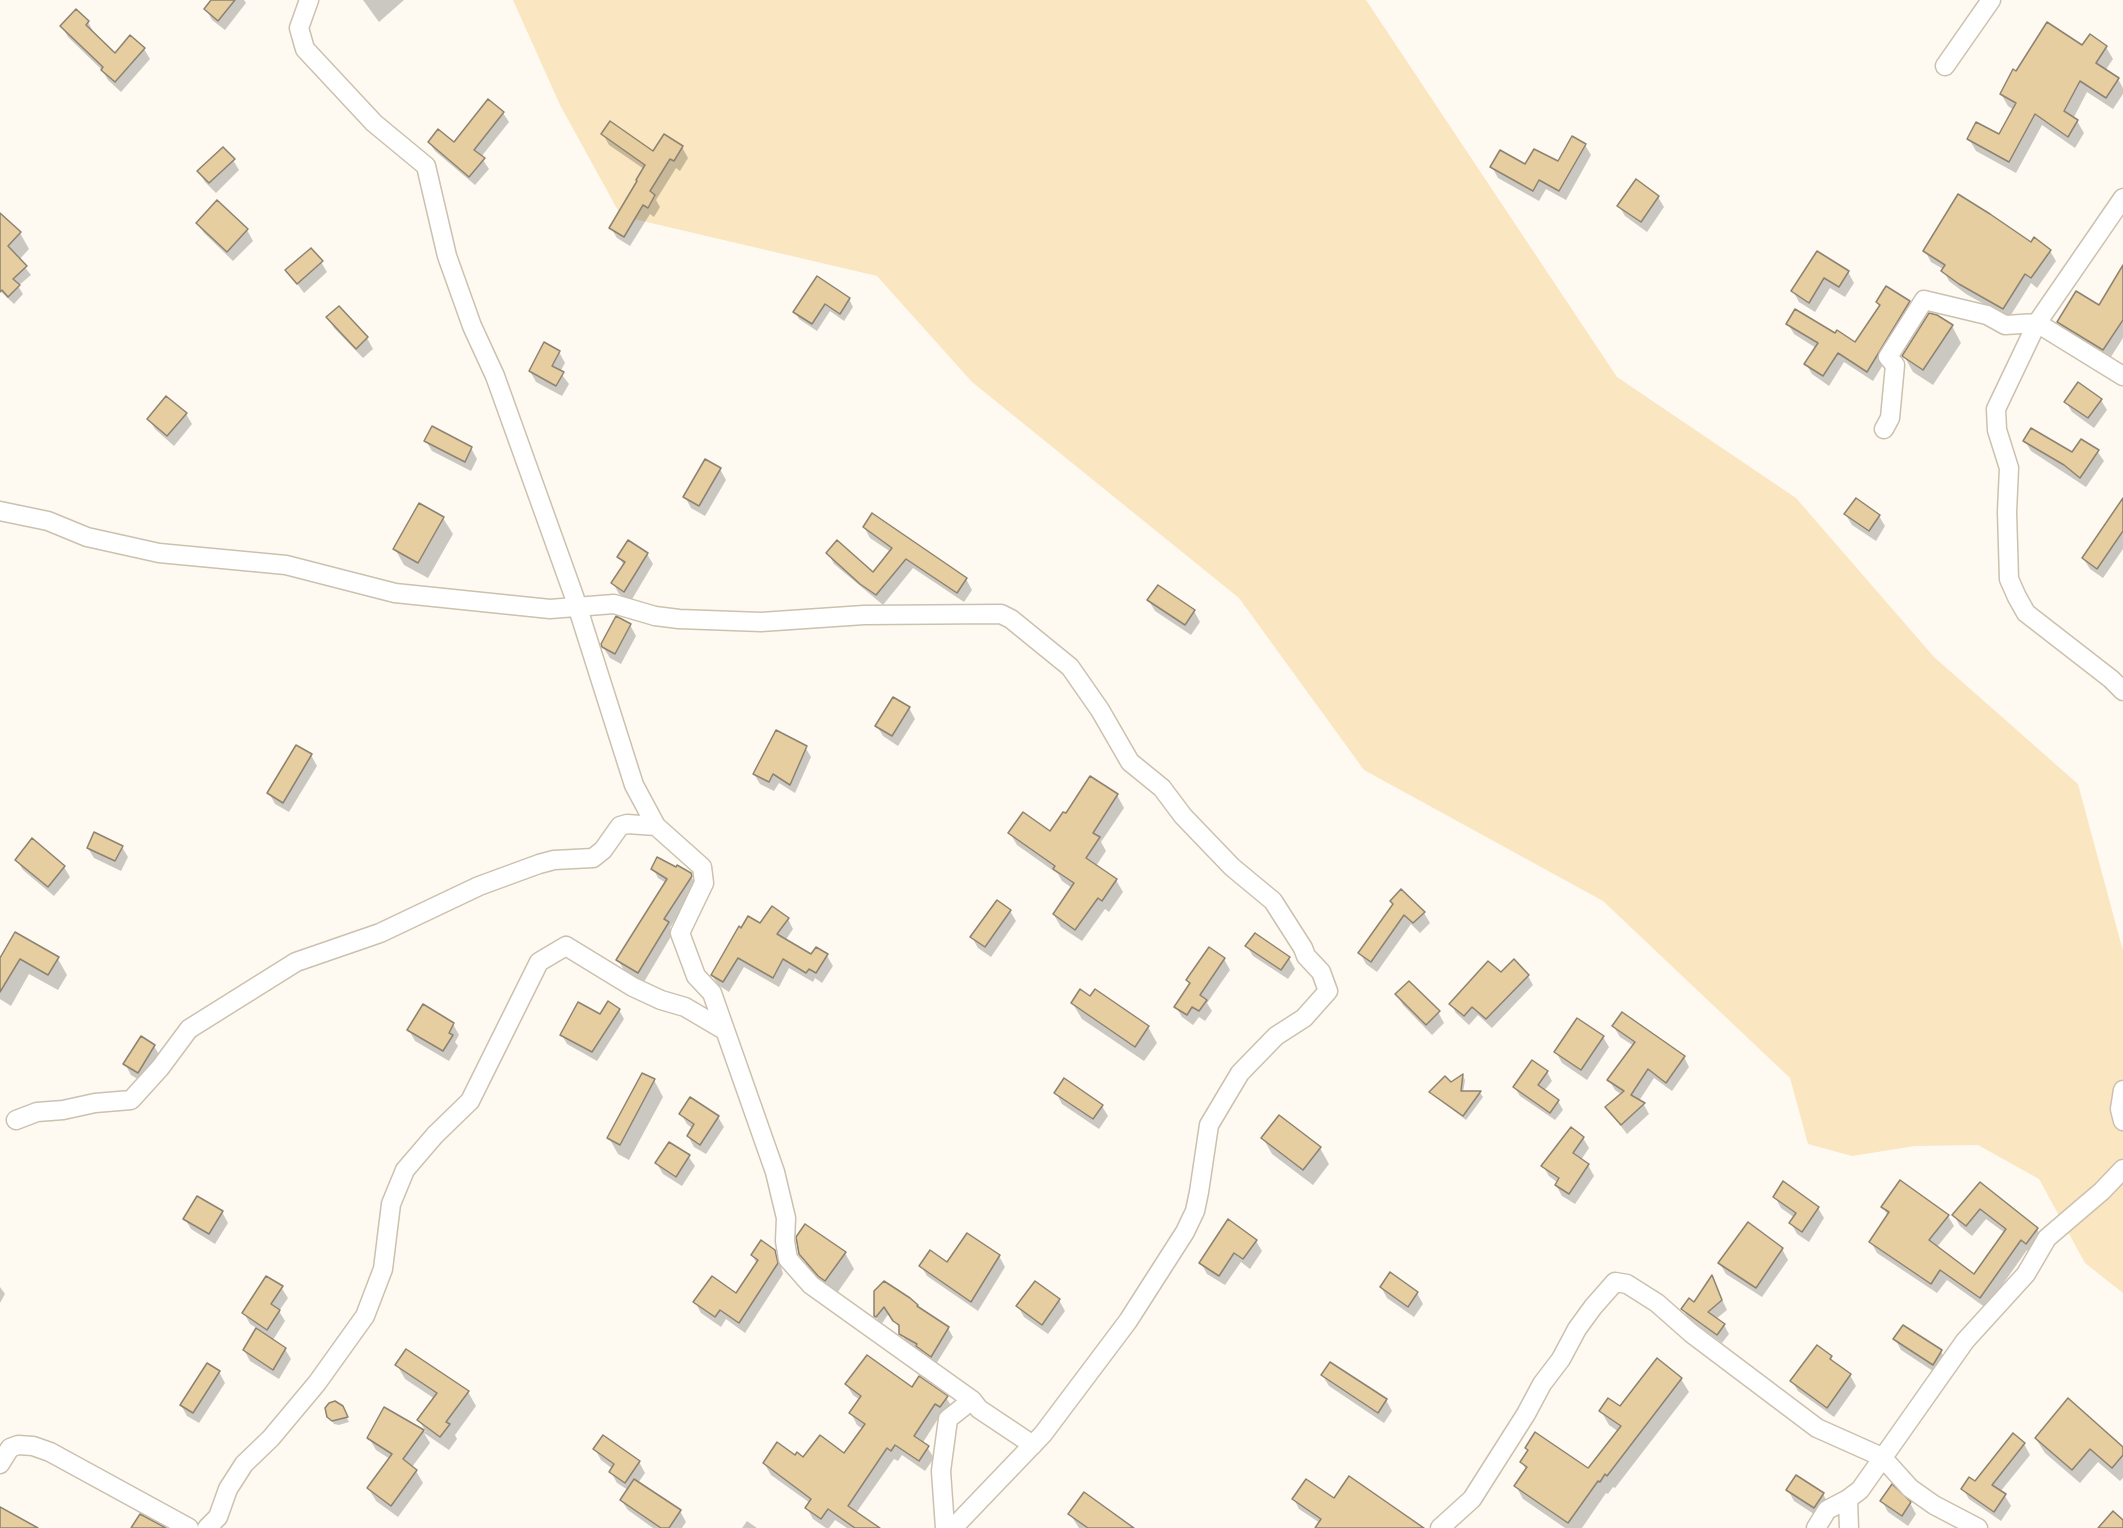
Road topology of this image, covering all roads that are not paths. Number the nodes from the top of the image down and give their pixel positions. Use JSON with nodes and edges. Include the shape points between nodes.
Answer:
{"nodes":[{"id":1,"x":309,"y":0,"type":"edge"},
{"id":2,"x":1991,"y":0,"type":"edge"},
{"id":3,"x":1945,"y":66,"type":"dead end"},
{"id":4,"x":2123,"y":198,"type":"edge"},
{"id":5,"x":2037,"y":323,"type":"junction"},
{"id":6,"x":2123,"y":376,"type":"edge"},
{"id":7,"x":1884,"y":429,"type":"dead end"},
{"id":8,"x":0,"y":511,"type":"edge"},
{"id":9,"x":577,"y":606,"type":"junction"},
{"id":10,"x":550,"y":609,"type":"junction"},
{"id":11,"x":587,"y":638,"type":"junction"},
{"id":12,"x":2123,"y":691,"type":"edge"},
{"id":13,"x":656,"y":826,"type":"junction"},
{"id":14,"x":724,"y":1030,"type":"junction"},
{"id":15,"x":2123,"y":1090,"type":"edge"},
{"id":16,"x":16,"y":1120,"type":"dead end"},
{"id":17,"x":2123,"y":1121,"type":"edge"},
{"id":18,"x":2123,"y":1169,"type":"edge"},
{"id":19,"x":972,"y":1400,"type":"junction"},
{"id":20,"x":1033,"y":1444,"type":"junction"},
{"id":21,"x":1882,"y":1457,"type":"junction"},
{"id":22,"x":1,"y":1460,"type":"edge"},
{"id":23,"x":1848,"y":1499,"type":"junction"},
{"id":24,"x":189,"y":1528,"type":"edge"},
{"id":25,"x":207,"y":1528,"type":"edge"},
{"id":26,"x":945,"y":1528,"type":"edge"},
{"id":27,"x":953,"y":1528,"type":"edge"},
{"id":28,"x":1440,"y":1528,"type":"edge"},
{"id":29,"x":1816,"y":1528,"type":"edge"},
{"id":30,"x":1850,"y":1528,"type":"edge"},
{"id":31,"x":1978,"y":1528,"type":"edge"}],
"edges":[{"from":1,"to":9,"type":"street","via":[[299,28],[305,49],[374,123],[426,166],[447,256],[495,376]]},
{"from":2,"to":3,"type":"street"},
{"from":4,"to":5,"type":"street"},
{"from":5,"to":6,"type":"street"},
{"from":5,"to":7,"type":"street","via":[[2005,325],[1987,315],[1924,300],[1888,357],[1895,365],[1890,418]]},
{"from":5,"to":12,"type":"street","via":[[1996,409],[1996,430],[2009,468],[2009,579],[2026,613]]},
{"from":8,"to":10,"type":"street","via":[[159,553],[286,566],[395,594]]},
{"from":9,"to":10,"type":"street"},
{"from":9,"to":11,"type":"street"},
{"from":9,"to":20,"type":"street","via":[[614,604],[679,620],[761,622],[864,615],[1006,615],[1070,668],[1130,762],[1162,788],[1232,867],[1273,901],[1306,956],[1321,972],[1328,992],[1240,1073],[1209,1125],[1195,1211],[1185,1232],[1128,1321]]},
{"from":10,"to":11,"type":"street"},
{"from":11,"to":13,"type":"street","via":[[634,785]]},
{"from":13,"to":14,"type":"street","via":[[702,867],[704,884],[680,933],[696,976],[712,993]]},
{"from":13,"to":16,"type":"street","via":[[620,826],[593,858],[539,864],[479,886],[380,933],[296,962],[189,1029],[131,1100],[37,1112]]},
{"from":14,"to":19,"type":"street","via":[[775,1172],[786,1218],[788,1259],[811,1285]]},
{"from":14,"to":25,"type":"street","via":[[692,1010],[633,987],[566,946],[539,962],[470,1101],[405,1170],[392,1204],[383,1269],[365,1316],[317,1383],[244,1464],[218,1517]]},
{"from":15,"to":17,"type":"street"},
{"from":18,"to":21,"type":"street","via":[[2047,1238],[2026,1274],[1965,1341]]},
{"from":19,"to":20,"type":"street","via":[[979,1409]]},
{"from":19,"to":26,"type":"street","via":[[948,1419],[941,1471]]},
{"from":20,"to":27,"type":"street"},
{"from":21,"to":23,"type":"street","via":[[1860,1490]]},
{"from":21,"to":28,"type":"street","via":[[1817,1428],[1690,1333],[1657,1303],[1627,1284],[1615,1282],[1577,1329],[1472,1499]]},
{"from":21,"to":31,"type":"street","via":[[1910,1488]]},
{"from":22,"to":24,"type":"street","via":[[18,1444],[41,1449]]},
{"from":23,"to":29,"type":"street","via":[[1827,1510]]},
{"from":23,"to":30,"type":"street"}]}
